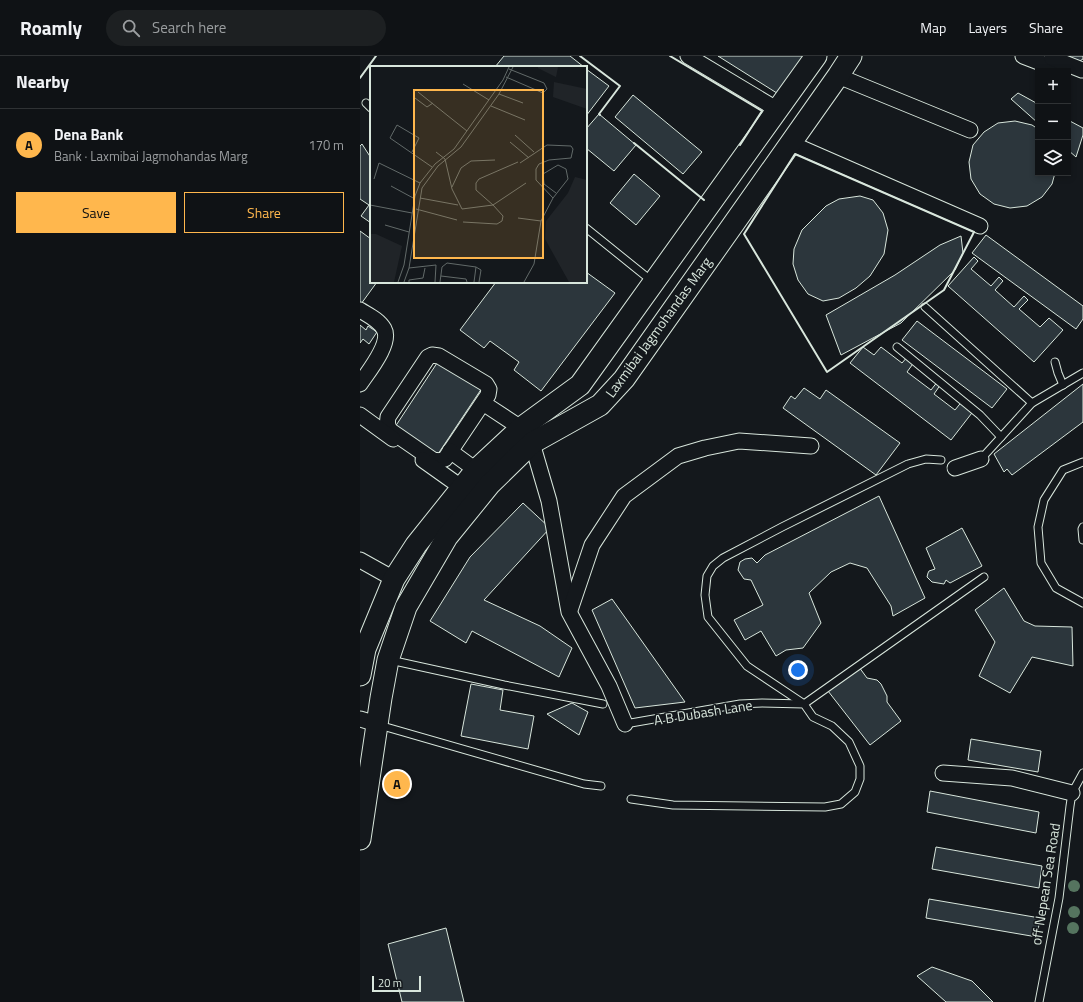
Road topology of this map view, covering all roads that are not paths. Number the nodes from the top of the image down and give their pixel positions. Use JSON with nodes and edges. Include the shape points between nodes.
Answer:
{"nodes":[{"id":1,"x":688,"y":56,"type":"edge"},
{"id":2,"x":816,"y":56,"type":"edge"},
{"id":3,"x":851,"y":56,"type":"edge"},
{"id":4,"x":1023,"y":56,"type":"edge"},
{"id":5,"x":1047,"y":56,"type":"edge"},
{"id":6,"x":1054,"y":68,"type":"edge"},
{"id":7,"x":1077,"y":74,"type":"edge"},
{"id":8,"x":838,"y":76,"type":"junction"},
{"id":9,"x":778,"y":110,"type":"junction"},
{"id":10,"x":970,"y":130,"type":"dead end"},
{"id":11,"x":790,"y":143,"type":"junction"},
{"id":12,"x":980,"y":226,"type":"dead end"},
{"id":13,"x":587,"y":229,"type":"edge"},
{"id":14,"x":654,"y":284,"type":"junction"},
{"id":15,"x":925,"y":307,"type":"dead end"},
{"id":16,"x":360,"y":310,"type":"edge"},
{"id":17,"x":897,"y":347,"type":"dead end"},
{"id":18,"x":1055,"y":362,"type":"dead end"},
{"id":19,"x":1083,"y":373,"type":"edge"},
{"id":20,"x":360,"y":384,"type":"edge"},
{"id":21,"x":1063,"y":385,"type":"junction"},
{"id":22,"x":483,"y":403,"type":"junction"},
{"id":23,"x":1032,"y":403,"type":"junction"},
{"id":24,"x":360,"y":415,"type":"edge"},
{"id":25,"x":527,"y":436,"type":"junction"},
{"id":26,"x":1001,"y":437,"type":"junction"},
{"id":27,"x":811,"y":446,"type":"dead end"},
{"id":28,"x":450,"y":451,"type":"junction"},
{"id":29,"x":981,"y":459,"type":"joint"},
{"id":30,"x":941,"y":460,"type":"dead end"},
{"id":31,"x":1083,"y":462,"type":"edge"},
{"id":32,"x":955,"y":468,"type":"dead end"},
{"id":33,"x":476,"y":470,"type":"junction"},
{"id":34,"x":461,"y":487,"type":"junction"},
{"id":35,"x":1083,"y":527,"type":"edge"},
{"id":36,"x":1083,"y":540,"type":"edge"},
{"id":37,"x":360,"y":560,"type":"edge"},
{"id":38,"x":984,"y":577,"type":"dead end"},
{"id":39,"x":394,"y":579,"type":"junction"},
{"id":40,"x":1083,"y":603,"type":"edge"},
{"id":41,"x":569,"y":612,"type":"junction"},
{"id":42,"x":388,"y":660,"type":"junction"},
{"id":43,"x":361,"y":669,"type":"edge"},
{"id":44,"x":603,"y":704,"type":"dead end"},
{"id":45,"x":804,"y":704,"type":"junction"},
{"id":46,"x":368,"y":722,"type":"edge"},
{"id":47,"x":625,"y":724,"type":"joint"},
{"id":48,"x":943,"y":773,"type":"dead end"},
{"id":49,"x":1083,"y":773,"type":"edge"},
{"id":50,"x":601,"y":786,"type":"dead end"},
{"id":51,"x":1072,"y":793,"type":"junction"},
{"id":52,"x":631,"y":798,"type":"dead end"},
{"id":53,"x":360,"y":832,"type":"edge"},
{"id":54,"x":1039,"y":1002,"type":"edge"}],
"edges":[{"from":1,"to":9,"type":"street"},
{"from":2,"to":9,"type":"main road","name":"Laxmibai Jagmohandas Marg"},
{"from":3,"to":8,"type":"main road","name":"Laxmibai Jagmohandas Marg"},
{"from":4,"to":6,"type":"street"},
{"from":5,"to":7,"type":"street","via":[[1082,70]]},
{"from":8,"to":10,"type":"street"},
{"from":8,"to":11,"type":"main road","name":"Laxmibai Jagmohandas Marg"},
{"from":9,"to":14,"type":"main road","name":"Laxmibai Jagmohandas Marg"},
{"from":11,"to":12,"type":"street"},
{"from":11,"to":25,"type":"main road","name":"Laxmibai Jagmohandas Marg","via":[[624,379],[600,405]]},
{"from":13,"to":14,"type":"lane"},
{"from":14,"to":25,"type":"main road","name":"Laxmibai Jagmohandas Marg","via":[[580,385]]},
{"from":15,"to":23,"type":"lane"},
{"from":16,"to":20,"type":"street","via":[[376,321],[386,333],[385,345]]},
{"from":17,"to":26,"type":"lane","via":[[975,410]]},
{"from":18,"to":21,"type":"lane"},
{"from":19,"to":21,"type":"lane"},
{"from":21,"to":23,"type":"lane"},
{"from":22,"to":25,"type":"street"},
{"from":22,"to":28,"type":"street"},
{"from":22,"to":28,"type":"street","via":[[489,386],[439,356],[428,357],[388,417],[387,427],[433,460],[442,461]]},
{"from":23,"to":26,"type":"lane"},
{"from":24,"to":34,"type":"street"},
{"from":25,"to":33,"type":"main road","name":"Laxmibai Jagmohandas Marg"},
{"from":25,"to":41,"type":"street","name":"A B Dubash Lane","via":[[549,501]]},
{"from":25,"to":42,"type":"main road","name":"Laxmibai Jagmohandas Marg","via":[[447,537],[406,607]]},
{"from":26,"to":29,"type":"lane"},
{"from":27,"to":41,"type":"street","via":[[739,441],[678,456],[624,496],[592,545]]},
{"from":28,"to":33,"type":"street"},
{"from":29,"to":32,"type":"street"},
{"from":30,"to":45,"type":"lane","via":[[926,459],[908,464],[723,558],[707,576],[705,595],[708,617],[747,666]]},
{"from":31,"to":40,"type":"lane","via":[[1063,470],[1044,500],[1038,526],[1041,563],[1056,588]]},
{"from":33,"to":34,"type":"main road","name":"Laxmibai Jagmohandas Marg"},
{"from":34,"to":39,"type":"main road","name":"Laxmibai Jagmohandas Marg","via":[[416,545]]},
{"from":35,"to":36,"type":"lane"},
{"from":37,"to":39,"type":"street"},
{"from":38,"to":45,"type":"lane"},
{"from":39,"to":43,"type":"main road","name":"Laxmibai Jagmohandas Marg","via":[[365,649]]},
{"from":41,"to":47,"type":"street","name":"A B Dubash Lane","via":[[609,686]]},
{"from":42,"to":44,"type":"lane","via":[[504,686]]},
{"from":42,"to":46,"type":"main road","name":"Laxmibai Jagmohandas Marg"},
{"from":45,"to":47,"type":"lane","name":"A B Dubash Lane","via":[[740,704]]},
{"from":45,"to":52,"type":"lane","via":[[813,717],[832,726],[848,742],[860,766],[860,779],[855,792],[841,804],[825,807],[673,805]]},
{"from":46,"to":50,"type":"lane","via":[[584,784]]},
{"from":46,"to":53,"type":"main road","name":"Laxmibai Jagmohandas Marg"},
{"from":48,"to":51,"type":"street","via":[[1012,778]]},
{"from":49,"to":51,"type":"lane"},
{"from":51,"to":54,"type":"lane","name":"off Nepean Sea Road","via":[[1059,898]]}]}
